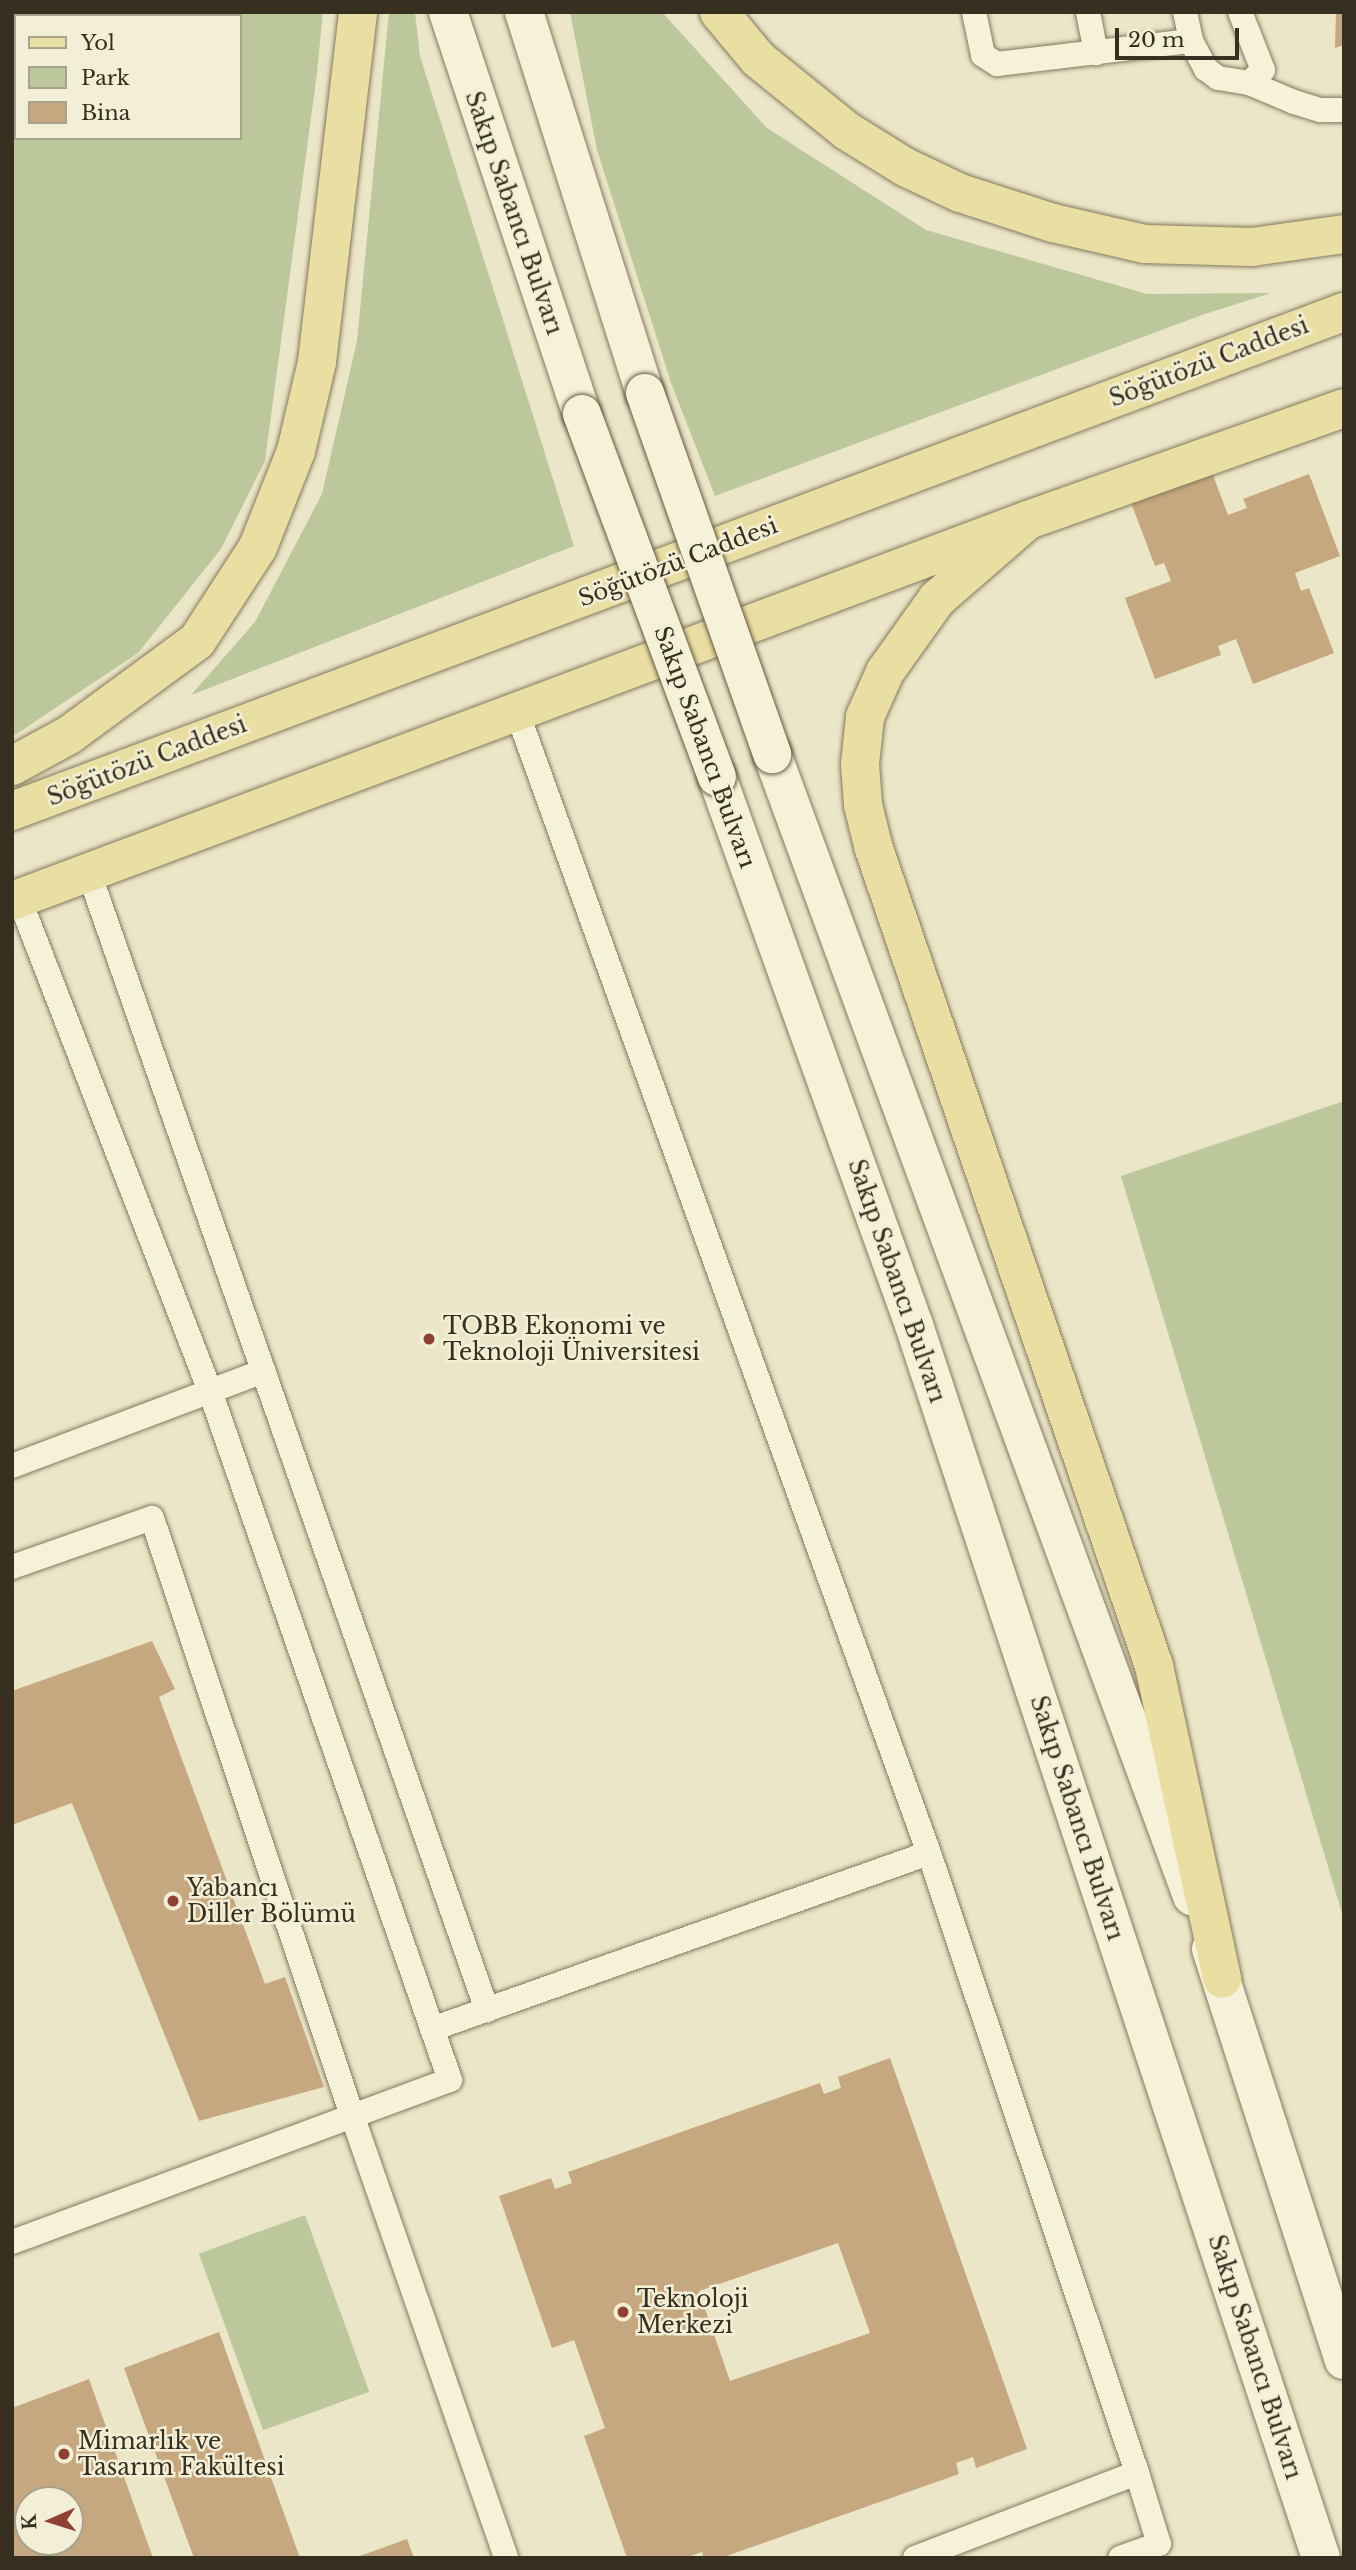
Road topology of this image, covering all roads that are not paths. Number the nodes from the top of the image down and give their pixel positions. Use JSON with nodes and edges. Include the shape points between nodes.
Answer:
{"nodes":[{"id":1,"x":358,"y":12,"type":"edge"},
{"id":2,"x":447,"y":12,"type":"edge"},
{"id":3,"x":524,"y":12,"type":"edge"},
{"id":4,"x":719,"y":12,"type":"edge"},
{"id":5,"x":974,"y":12,"type":"edge"},
{"id":6,"x":1088,"y":12,"type":"edge"},
{"id":7,"x":1185,"y":12,"type":"edge"},
{"id":8,"x":1240,"y":12,"type":"edge"},
{"id":9,"x":1191,"y":41,"type":"junction"},
{"id":10,"x":1096,"y":53,"type":"junction"},
{"id":11,"x":1249,"y":83,"type":"junction"},
{"id":12,"x":1344,"y":110,"type":"edge"},
{"id":13,"x":1344,"y":233,"type":"edge"},
{"id":14,"x":1344,"y":312,"type":"edge"},
{"id":15,"x":1344,"y":408,"type":"edge"},
{"id":16,"x":1028,"y":520,"type":"junction"},
{"id":17,"x":517,"y":712,"type":"junction"},
{"id":18,"x":12,"y":766,"type":"edge"},
{"id":19,"x":12,"y":811,"type":"edge"},
{"id":20,"x":89,"y":873,"type":"junction"},
{"id":21,"x":16,"y":900,"type":"edge"},
{"id":22,"x":264,"y":1371,"type":"junction"},
{"id":23,"x":210,"y":1391,"type":"junction"},
{"id":24,"x":12,"y":1466,"type":"edge"},
{"id":25,"x":12,"y":1567,"type":"edge"},
{"id":26,"x":929,"y":1853,"type":"junction"},
{"id":27,"x":1222,"y":1979,"type":"junction"},
{"id":28,"x":487,"y":2010,"type":"junction"},
{"id":29,"x":432,"y":2029,"type":"junction"},
{"id":30,"x":352,"y":2115,"type":"junction"},
{"id":31,"x":12,"y":2242,"type":"edge"},
{"id":32,"x":1344,"y":2360,"type":"edge"},
{"id":33,"x":1137,"y":2473,"type":"junction"},
{"id":34,"x":506,"y":2558,"type":"edge"},
{"id":35,"x":915,"y":2558,"type":"edge"},
{"id":36,"x":1120,"y":2558,"type":"edge"},
{"id":37,"x":1321,"y":2558,"type":"edge"}],
"edges":[{"from":1,"to":18,"type":"main road","via":[[317,362],[296,451],[258,547],[197,641],[69,735]]},
{"from":2,"to":37,"type":"main road","name":"Sakıp Sabancı Bulvarı","bridge":true,"via":[[582,415],[914,1325]]},
{"from":3,"to":27,"type":"main road","bridge":true,"via":[[645,393],[715,594]]},
{"from":4,"to":13,"type":"main road","via":[[758,59],[846,131],[960,193],[1053,223],[1145,244],[1252,247]]},
{"from":5,"to":10,"type":"lane","via":[[983,55],[996,64]]},
{"from":6,"to":10,"type":"lane"},
{"from":7,"to":9,"type":"lane"},
{"from":8,"to":11,"type":"lane","via":[[1263,70]]},
{"from":9,"to":10,"type":"lane"},
{"from":9,"to":11,"type":"lane","via":[[1206,69],[1218,78]]},
{"from":11,"to":12,"type":"lane","via":[[1294,103]]},
{"from":14,"to":19,"type":"main road","name":"Söğütözü Caddesi"},
{"from":15,"to":16,"type":"main road"},
{"from":16,"to":17,"type":"main road"},
{"from":16,"to":27,"type":"main road","via":[[937,599],[885,672],[866,718],[860,764],[863,805],[874,849],[1154,1666]]},
{"from":17,"to":20,"type":"main road"},
{"from":17,"to":26,"type":"lane"},
{"from":20,"to":21,"type":"main road"},
{"from":20,"to":22,"type":"lane"},
{"from":21,"to":23,"type":"lane"},
{"from":22,"to":23,"type":"lane"},
{"from":22,"to":28,"type":"lane"},
{"from":23,"to":24,"type":"lane"},
{"from":23,"to":29,"type":"lane"},
{"from":25,"to":30,"type":"lane","via":[[152,1518]]},
{"from":26,"to":28,"type":"lane"},
{"from":26,"to":33,"type":"lane"},
{"from":27,"to":32,"type":"main road"},
{"from":28,"to":29,"type":"lane"},
{"from":29,"to":30,"type":"lane","via":[[450,2080]]},
{"from":30,"to":31,"type":"lane"},
{"from":30,"to":34,"type":"lane"},
{"from":33,"to":35,"type":"lane"},
{"from":33,"to":36,"type":"lane","via":[[1159,2544]]}]}
